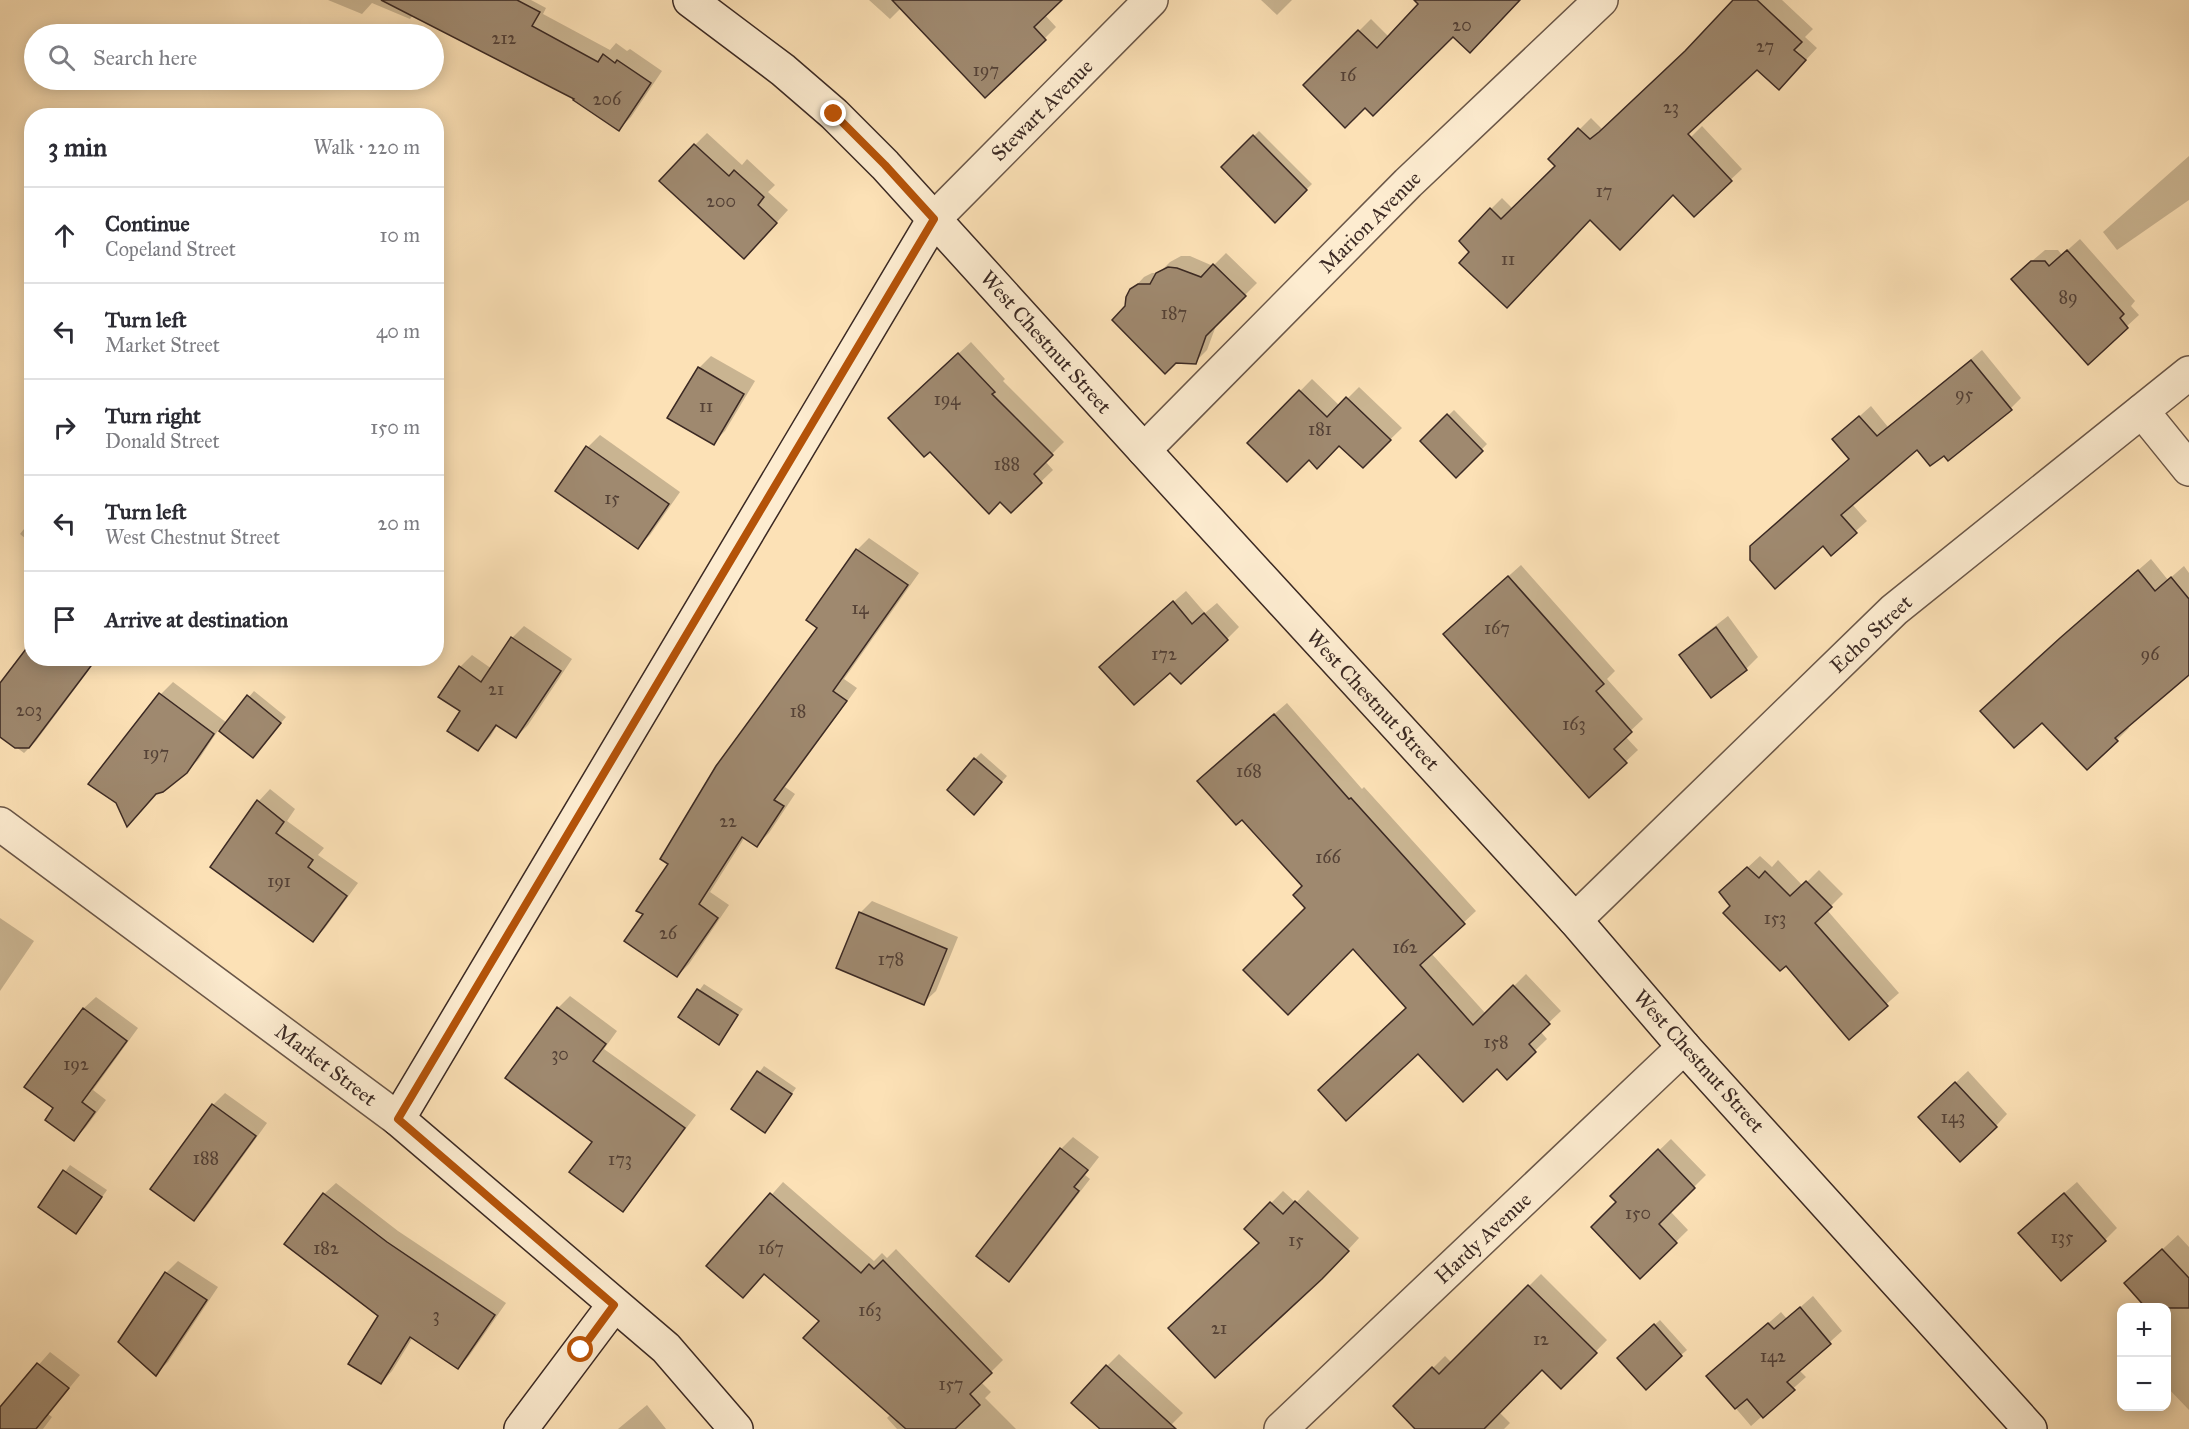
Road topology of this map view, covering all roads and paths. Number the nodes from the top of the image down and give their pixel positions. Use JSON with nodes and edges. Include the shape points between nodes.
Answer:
{"nodes":[{"id":1,"x":690,"y":0,"type":"edge"},
{"id":2,"x":1151,"y":0,"type":"edge"},
{"id":3,"x":1601,"y":0,"type":"edge"},
{"id":4,"x":934,"y":219,"type":"junction"},
{"id":5,"x":2189,"y":373,"type":"edge"},
{"id":6,"x":2142,"y":411,"type":"junction"},
{"id":7,"x":1143,"y":450,"type":"junction"},
{"id":8,"x":2189,"y":469,"type":"edge"},
{"id":9,"x":0,"y":824,"type":"edge"},
{"id":10,"x":1575,"y":920,"type":"junction"},
{"id":11,"x":1684,"y":1047,"type":"junction"},
{"id":12,"x":398,"y":1119,"type":"junction"},
{"id":13,"x":614,"y":1305,"type":"junction"},
{"id":14,"x":521,"y":1429,"type":"edge"},
{"id":15,"x":736,"y":1429,"type":"edge"},
{"id":16,"x":1281,"y":1429,"type":"edge"},
{"id":17,"x":2030,"y":1429,"type":"edge"}],
"edges":[{"from":1,"to":4,"type":"main road","name":"West Chestnut Street","via":[[834,114]]},
{"from":2,"to":4,"type":"main road","name":"Stewart Avenue"},
{"from":3,"to":7,"type":"main road","name":"Marion Avenue","via":[[1408,183]]},
{"from":4,"to":7,"type":"main road","name":"West Chestnut Street"},
{"from":4,"to":12,"type":"main road","name":"Stewart Avenue"},
{"from":5,"to":6,"type":"main road","name":"Echo Street"},
{"from":6,"to":8,"type":"main road"},
{"from":6,"to":10,"type":"main road","name":"Echo Street","via":[[1894,610]]},
{"from":7,"to":10,"type":"main road","name":"West Chestnut Street"},
{"from":9,"to":12,"type":"main road","name":"Market Street"},
{"from":10,"to":11,"type":"main road","name":"West Chestnut Street"},
{"from":11,"to":16,"type":"main road","name":"Hardy Avenue"},
{"from":11,"to":17,"type":"main road","name":"West Chestnut Street"},
{"from":12,"to":13,"type":"main road","name":"Market Street"},
{"from":13,"to":14,"type":"main road"},
{"from":13,"to":15,"type":"main road","name":"Market Street","via":[[666,1348]]}]}
